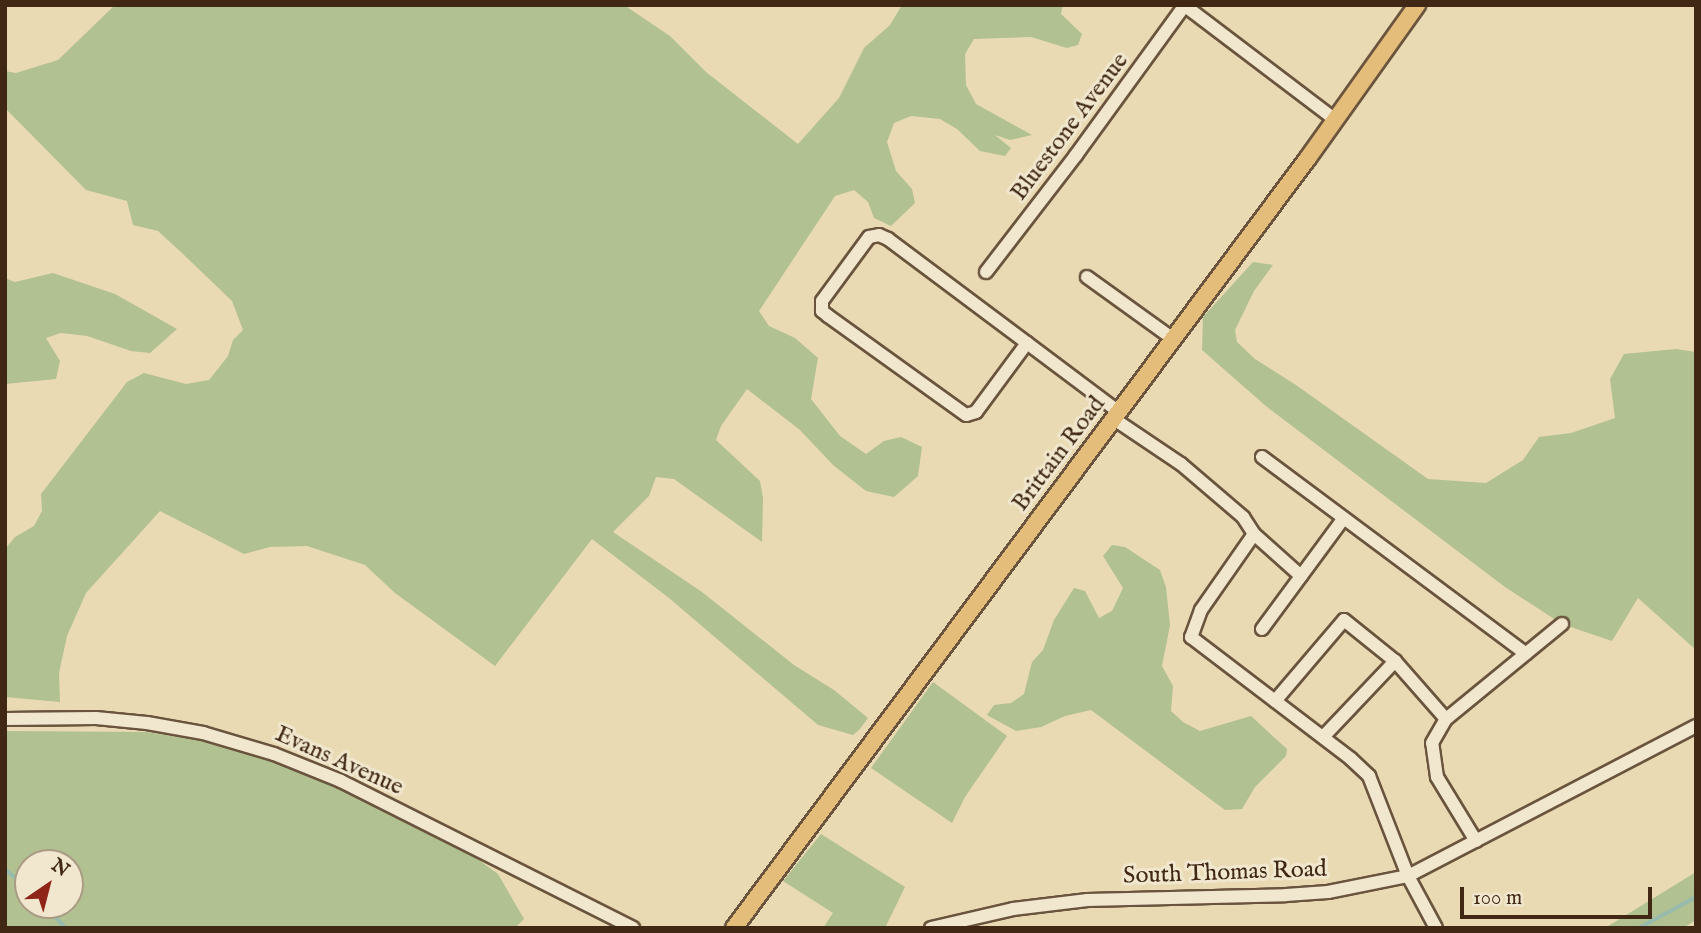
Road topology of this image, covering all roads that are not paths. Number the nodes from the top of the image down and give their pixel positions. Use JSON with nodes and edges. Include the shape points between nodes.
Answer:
{"nodes":[{"id":1,"x":1417,"y":5,"type":"edge"},
{"id":2,"x":1184,"y":6,"type":"edge"},
{"id":3,"x":1334,"y":119,"type":"junction"},
{"id":4,"x":986,"y":272,"type":"dead end"},
{"id":5,"x":1087,"y":277,"type":"dead end"},
{"id":6,"x":1172,"y":338,"type":"junction"},
{"id":7,"x":1027,"y":343,"type":"junction"},
{"id":8,"x":1116,"y":416,"type":"junction"},
{"id":9,"x":1262,"y":457,"type":"dead end"},
{"id":10,"x":1343,"y":519,"type":"junction"},
{"id":11,"x":1254,"y":534,"type":"junction"},
{"id":12,"x":1301,"y":576,"type":"junction"},
{"id":13,"x":1562,"y":624,"type":"dead end"},
{"id":14,"x":1262,"y":629,"type":"dead end"},
{"id":15,"x":1526,"y":654,"type":"junction"},
{"id":16,"x":1395,"y":661,"type":"junction"},
{"id":17,"x":1276,"y":701,"type":"junction"},
{"id":18,"x":5,"y":719,"type":"edge"},
{"id":19,"x":1446,"y":719,"type":"junction"},
{"id":20,"x":1696,"y":726,"type":"edge"},
{"id":21,"x":1323,"y":737,"type":"junction"},
{"id":22,"x":1476,"y":841,"type":"junction"},
{"id":23,"x":1408,"y":876,"type":"junction"},
{"id":24,"x":633,"y":928,"type":"edge"},
{"id":25,"x":734,"y":928,"type":"edge"},
{"id":26,"x":931,"y":928,"type":"edge"},
{"id":27,"x":1436,"y":928,"type":"edge"}],
"edges":[{"from":1,"to":3,"type":"main road","name":"Brittain Road"},
{"from":2,"to":3,"type":"street"},
{"from":2,"to":4,"type":"street","name":"Bluestone Avenue"},
{"from":3,"to":6,"type":"main road","name":"Brittain Road"},
{"from":5,"to":6,"type":"street"},
{"from":6,"to":8,"type":"main road","name":"Brittain Road"},
{"from":7,"to":7,"type":"street","via":[[880,235],[869,237],[822,300],[822,311],[828,316],[966,415],[976,412]]},
{"from":7,"to":8,"type":"street"},
{"from":8,"to":11,"type":"street","via":[[1181,464],[1242,517]]},
{"from":8,"to":25,"type":"main road","name":"Brittain Road"},
{"from":9,"to":10,"type":"street"},
{"from":10,"to":12,"type":"street"},
{"from":10,"to":15,"type":"street"},
{"from":11,"to":12,"type":"street"},
{"from":11,"to":17,"type":"street","via":[[1201,610],[1191,637]]},
{"from":12,"to":14,"type":"street"},
{"from":13,"to":15,"type":"street"},
{"from":15,"to":19,"type":"street"},
{"from":16,"to":17,"type":"street","via":[[1344,620]]},
{"from":16,"to":19,"type":"street"},
{"from":16,"to":21,"type":"street"},
{"from":17,"to":21,"type":"street"},
{"from":18,"to":24,"type":"street","name":"Evans Avenue","via":[[96,718],[147,723],[203,733],[274,754],[341,781]]},
{"from":19,"to":22,"type":"street","via":[[1432,743],[1437,777]]},
{"from":20,"to":22,"type":"street","name":"South Thomas Road"},
{"from":21,"to":23,"type":"street","via":[[1369,776]]},
{"from":22,"to":23,"type":"street","name":"South Thomas Road"},
{"from":23,"to":26,"type":"street","name":"South Thomas Road","via":[[1328,892],[1087,900],[986,914]]},
{"from":23,"to":27,"type":"street"}]}
